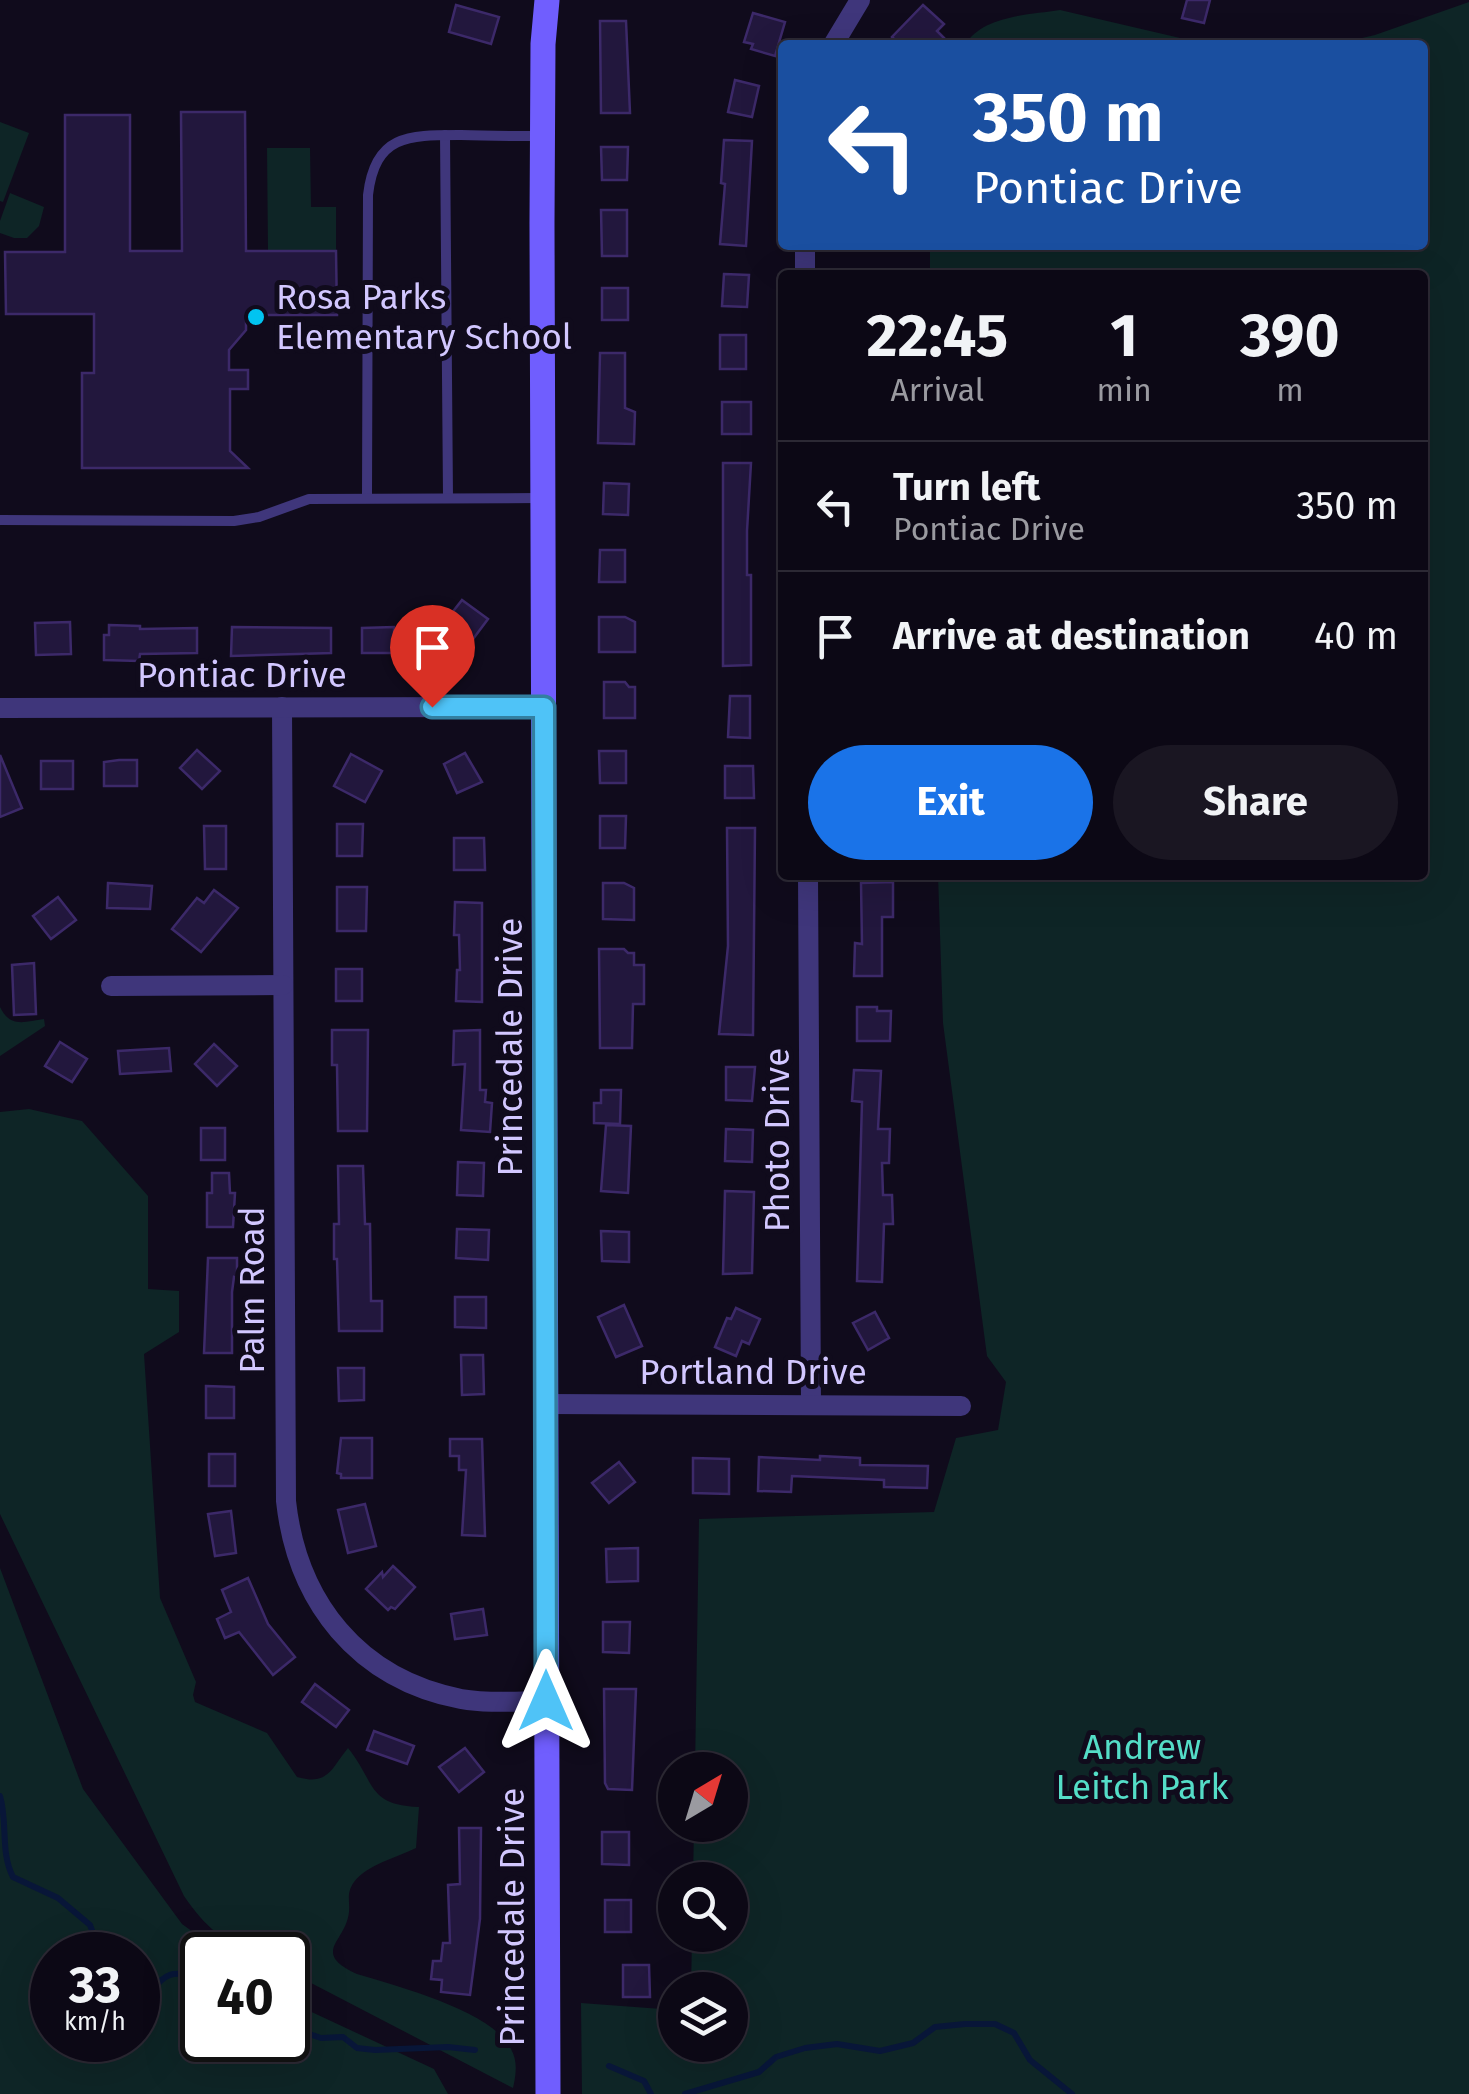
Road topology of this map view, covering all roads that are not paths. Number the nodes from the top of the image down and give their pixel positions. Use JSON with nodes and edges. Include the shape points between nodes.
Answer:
{"nodes":[{"id":1,"x":547,"y":0,"type":"edge"},
{"id":2,"x":860,"y":0,"type":"edge"},
{"id":3,"x":837,"y":40,"type":"edge"},
{"id":4,"x":445,"y":135,"type":"junction"},
{"id":5,"x":542,"y":136,"type":"junction"},
{"id":6,"x":367,"y":497,"type":"junction"},
{"id":7,"x":448,"y":497,"type":"junction"},
{"id":8,"x":543,"y":498,"type":"junction"},
{"id":9,"x":0,"y":520,"type":"edge"},
{"id":10,"x":282,"y":707,"type":"junction"},
{"id":11,"x":544,"y":707,"type":"junction"},
{"id":12,"x":0,"y":708,"type":"edge"},
{"id":13,"x":808,"y":880,"type":"edge"},
{"id":14,"x":283,"y":985,"type":"junction"},
{"id":15,"x":111,"y":986,"type":"dead end"},
{"id":16,"x":545,"y":1404,"type":"junction"},
{"id":17,"x":811,"y":1405,"type":"junction"},
{"id":18,"x":962,"y":1406,"type":"dead end"},
{"id":19,"x":546,"y":1701,"type":"junction"},
{"id":20,"x":548,"y":2094,"type":"edge"}],
"edges":[{"from":1,"to":5,"type":"street","name":"Princedale Drive"},
{"from":2,"to":3,"type":"street"},
{"from":4,"to":5,"type":"lane"},
{"from":4,"to":6,"type":"lane","via":[[393,143],[369,182]]},
{"from":4,"to":7,"type":"lane"},
{"from":5,"to":8,"type":"street","name":"Princedale Drive"},
{"from":6,"to":7,"type":"lane"},
{"from":6,"to":9,"type":"lane","via":[[300,500],[244,520]]},
{"from":7,"to":8,"type":"lane"},
{"from":8,"to":11,"type":"street","name":"Princedale Drive"},
{"from":10,"to":11,"type":"street","name":"Pontiac Drive"},
{"from":10,"to":12,"type":"street","name":"Pontiac Drive"},
{"from":10,"to":14,"type":"street","name":"Palm Road"},
{"from":11,"to":16,"type":"street","name":"Princedale Drive"},
{"from":13,"to":17,"type":"street","name":"Photo Drive"},
{"from":14,"to":15,"type":"street"},
{"from":14,"to":19,"type":"street","name":"Palm Road","via":[[286,1501],[297,1561],[337,1629],[378,1666],[463,1699]]},
{"from":16,"to":17,"type":"street","name":"Portland Drive"},
{"from":16,"to":19,"type":"street","name":"Princedale Drive"},
{"from":17,"to":18,"type":"street","name":"Portland Drive"},
{"from":19,"to":20,"type":"street","name":"Princedale Drive"}]}
